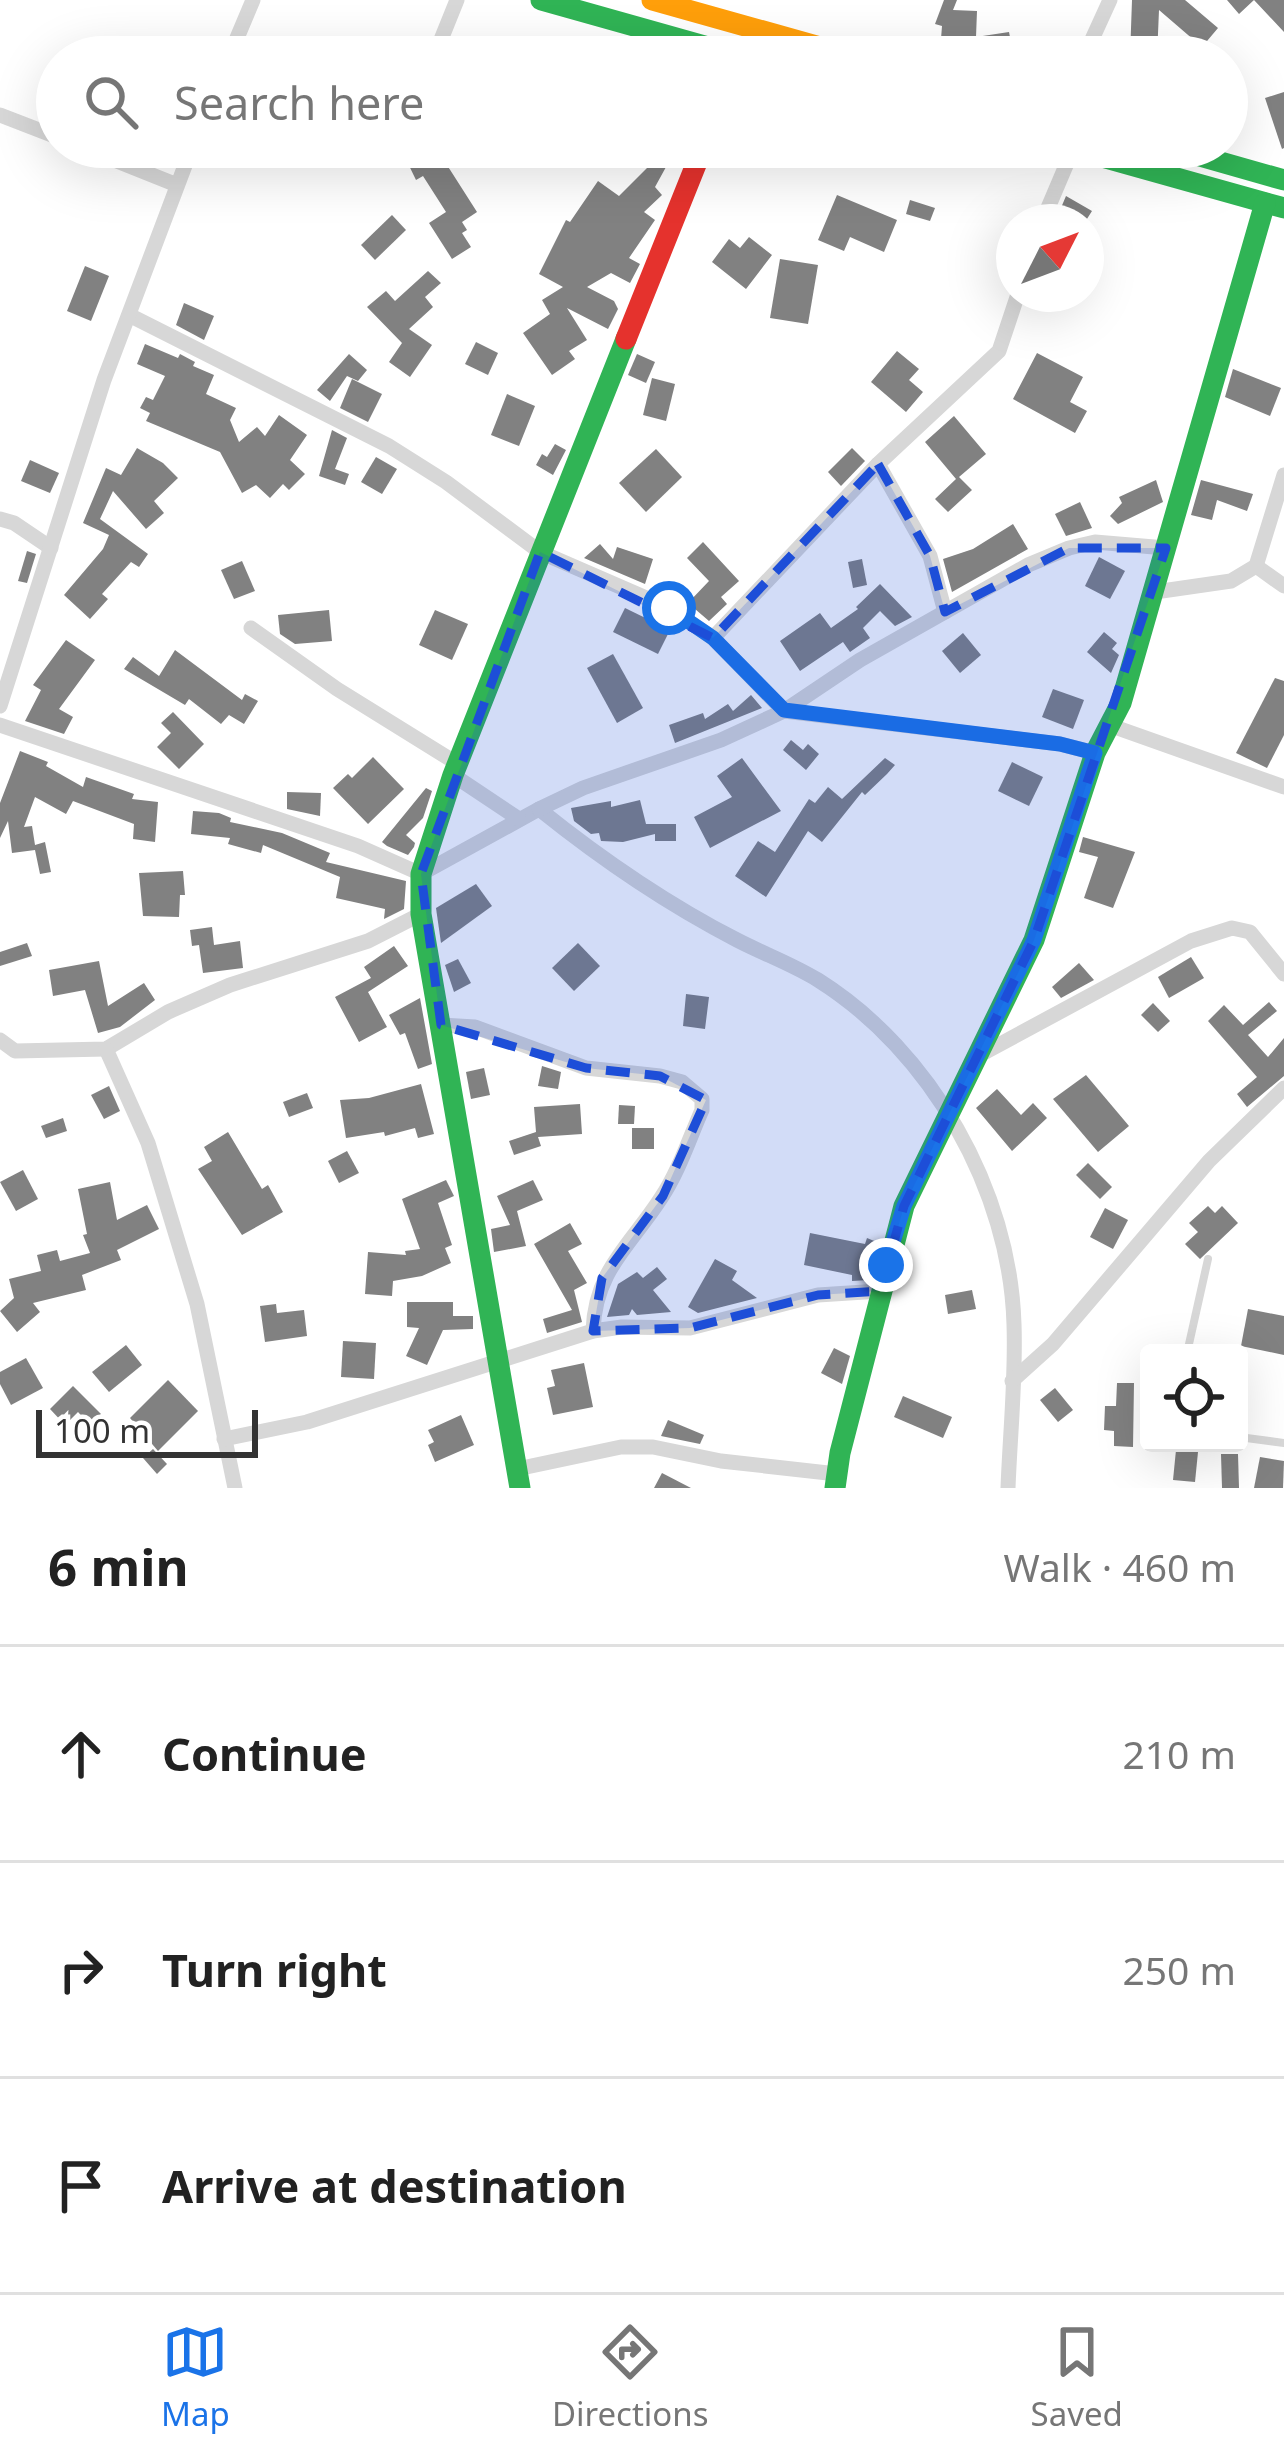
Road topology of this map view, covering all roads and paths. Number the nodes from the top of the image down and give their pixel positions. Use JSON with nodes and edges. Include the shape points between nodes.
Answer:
{"nodes":[{"id":1,"x":253,"y":0,"type":"edge"},
{"id":2,"x":457,"y":0,"type":"edge"},
{"id":3,"x":542,"y":0,"type":"edge"},
{"id":4,"x":652,"y":0,"type":"edge"},
{"id":5,"x":1110,"y":0,"type":"edge"},
{"id":6,"x":238,"y":36,"type":"edge"},
{"id":7,"x":442,"y":36,"type":"edge"},
{"id":8,"x":670,"y":36,"type":"edge"},
{"id":9,"x":781,"y":36,"type":"edge"},
{"id":10,"x":1094,"y":36,"type":"edge"},
{"id":11,"x":0,"y":115,"type":"edge"},
{"id":12,"x":36,"y":129,"type":"edge"},
{"id":13,"x":134,"y":168,"type":"edge"},
{"id":14,"x":184,"y":168,"type":"edge"},
{"id":15,"x":695,"y":168,"type":"edge"},
{"id":16,"x":1062,"y":168,"type":"edge"},
{"id":17,"x":1140,"y":168,"type":"edge"},
{"id":18,"x":1242,"y":168,"type":"edge"},
{"id":19,"x":1284,"y":180,"type":"edge"},
{"id":20,"x":177,"y":185,"type":"junction"},
{"id":21,"x":1049,"y":204,"type":"edge"},
{"id":22,"x":1275,"y":206,"type":"edge"},
{"id":23,"x":1012,"y":312,"type":"edge"},
{"id":24,"x":129,"y":315,"type":"junction"},
{"id":25,"x":878,"y":464,"type":"junction"},
{"id":26,"x":1284,"y":476,"type":"edge"},
{"id":27,"x":0,"y":519,"type":"edge"},
{"id":28,"x":51,"y":548,"type":"junction"},
{"id":29,"x":1166,"y":548,"type":"junction"},
{"id":30,"x":540,"y":552,"type":"junction"},
{"id":31,"x":1256,"y":566,"type":"junction"},
{"id":32,"x":1284,"y":586,"type":"edge"},
{"id":33,"x":1155,"y":592,"type":"junction"},
{"id":34,"x":945,"y":612,"type":"junction"},
{"id":35,"x":251,"y":628,"type":"dead end"},
{"id":36,"x":713,"y":638,"type":"junction"},
{"id":37,"x":0,"y":706,"type":"edge"},
{"id":38,"x":784,"y":710,"type":"junction"},
{"id":39,"x":0,"y":725,"type":"edge"},
{"id":40,"x":1109,"y":725,"type":"junction"},
{"id":41,"x":1095,"y":753,"type":"junction"},
{"id":42,"x":456,"y":770,"type":"junction"},
{"id":43,"x":1284,"y":787,"type":"edge"},
{"id":44,"x":539,"y":809,"type":"junction"},
{"id":45,"x":519,"y":818,"type":"junction"},
{"id":46,"x":421,"y":874,"type":"junction"},
{"id":47,"x":421,"y":914,"type":"junction"},
{"id":48,"x":1284,"y":974,"type":"edge"},
{"id":49,"x":441,"y":1024,"type":"junction"},
{"id":50,"x":0,"y":1040,"type":"edge"},
{"id":51,"x":106,"y":1049,"type":"junction"},
{"id":52,"x":15,"y":1051,"type":"junction"},
{"id":53,"x":977,"y":1057,"type":"junction"},
{"id":54,"x":0,"y":1065,"type":"edge"},
{"id":55,"x":1284,"y":1088,"type":"edge"},
{"id":56,"x":948,"y":1116,"type":"junction"},
{"id":57,"x":1208,"y":1258,"type":"dead end"},
{"id":58,"x":880,"y":1291,"type":"junction"},
{"id":59,"x":593,"y":1331,"type":"junction"},
{"id":60,"x":1189,"y":1344,"type":"edge"},
{"id":61,"x":499,"y":1359,"type":"junction"},
{"id":62,"x":1012,"y":1382,"type":"junction"},
{"id":63,"x":1248,"y":1438,"type":"edge"},
{"id":64,"x":224,"y":1439,"type":"junction"},
{"id":65,"x":1284,"y":1443,"type":"edge"},
{"id":66,"x":519,"y":1479,"type":"edge"},
{"id":67,"x":836,"y":1481,"type":"edge"},
{"id":68,"x":235,"y":1488,"type":"edge"},
{"id":69,"x":1008,"y":1488,"type":"edge"}],
"edges":[{"from":1,"to":6,"type":"street"},
{"from":2,"to":7,"type":"street"},
{"from":3,"to":8,"type":"main road"},
{"from":4,"to":9,"type":"main road"},
{"from":5,"to":10,"type":"street"},
{"from":11,"to":12,"type":"street"},
{"from":13,"to":20,"type":"street"},
{"from":14,"to":20,"type":"street"},
{"from":15,"to":30,"type":"main road"},
{"from":16,"to":21,"type":"street"},
{"from":17,"to":22,"type":"main road"},
{"from":18,"to":19,"type":"main road"},
{"from":20,"to":24,"type":"street"},
{"from":22,"to":29,"type":"main road"},
{"from":23,"to":25,"type":"street","via":[[999,351]]},
{"from":24,"to":28,"type":"street"},
{"from":24,"to":30,"type":"street","via":[[389,446]]},
{"from":25,"to":34,"type":"street","via":[[929,556]]},
{"from":25,"to":36,"type":"street"},
{"from":26,"to":31,"type":"street"},
{"from":27,"to":28,"type":"street"},
{"from":28,"to":37,"type":"street"},
{"from":29,"to":33,"type":"main road"},
{"from":29,"to":34,"type":"street","via":[[1069,548]]},
{"from":30,"to":36,"type":"street","via":[[669,608]]},
{"from":30,"to":42,"type":"main road"},
{"from":31,"to":32,"type":"street"},
{"from":31,"to":33,"type":"street","via":[[1231,581]]},
{"from":33,"to":40,"type":"main road"},
{"from":34,"to":38,"type":"street"},
{"from":35,"to":42,"type":"street"},
{"from":36,"to":38,"type":"street"},
{"from":38,"to":41,"type":"street"},
{"from":38,"to":44,"type":"street"},
{"from":39,"to":46,"type":"street"},
{"from":40,"to":41,"type":"main road"},
{"from":40,"to":43,"type":"street"},
{"from":41,"to":53,"type":"main road","via":[[1034,940]]},
{"from":42,"to":45,"type":"street"},
{"from":42,"to":46,"type":"main road"},
{"from":44,"to":45,"type":"street"},
{"from":44,"to":56,"type":"street","via":[[626,873],[850,1002],[905,1052]]},
{"from":45,"to":46,"type":"street"},
{"from":46,"to":47,"type":"main road"},
{"from":47,"to":49,"type":"main road"},
{"from":47,"to":51,"type":"street","via":[[168,1012]]},
{"from":48,"to":53,"type":"street","via":[[1250,932],[1232,928],[1191,941]]},
{"from":49,"to":59,"type":"street","via":[[475,1027],[586,1068],[682,1082],[702,1100],[663,1196],[602,1278]]},
{"from":49,"to":61,"type":"main road"},
{"from":50,"to":52,"type":"street"},
{"from":51,"to":52,"type":"street"},
{"from":51,"to":64,"type":"street","via":[[155,1166]]},
{"from":52,"to":54,"type":"street"},
{"from":53,"to":56,"type":"main road"},
{"from":55,"to":62,"type":"street"},
{"from":56,"to":58,"type":"main road","via":[[904,1206]]},
{"from":56,"to":62,"type":"street","via":[[986,1186],[1010,1283]]},
{"from":57,"to":60,"type":"lane"},
{"from":58,"to":59,"type":"street","via":[[818,1294],[690,1328]]},
{"from":58,"to":67,"type":"main road"},
{"from":59,"to":61,"type":"street"},
{"from":61,"to":64,"type":"street","via":[[307,1422]]},
{"from":61,"to":66,"type":"main road"},
{"from":62,"to":69,"type":"street"},
{"from":63,"to":65,"type":"lane"},
{"from":64,"to":68,"type":"street"},
{"from":66,"to":67,"type":"street","via":[[621,1447],[653,1447]]}]}
